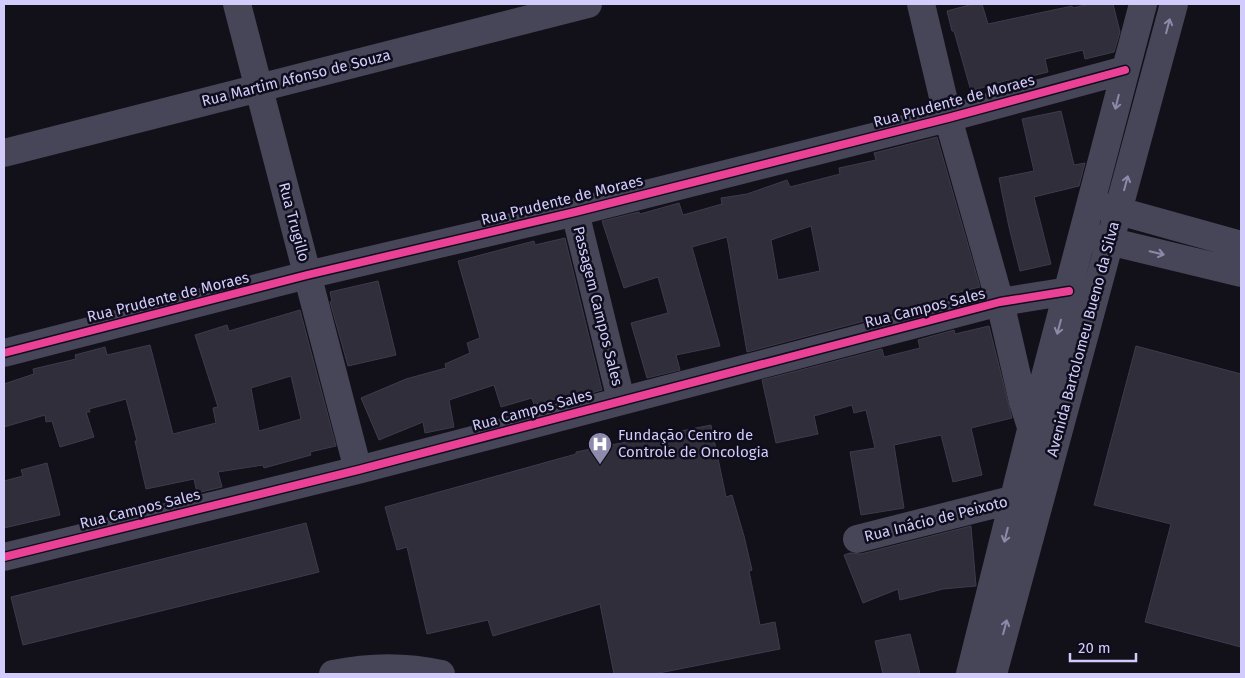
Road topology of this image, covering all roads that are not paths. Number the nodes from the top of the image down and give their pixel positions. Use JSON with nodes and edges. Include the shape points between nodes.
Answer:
{"nodes":[{"id":1,"x":237,"y":4,"type":"edge"},
{"id":2,"x":588,"y":4,"type":"edge"},
{"id":3,"x":921,"y":4,"type":"edge"},
{"id":4,"x":1143,"y":4,"type":"edge"},
{"id":5,"x":1174,"y":4,"type":"edge"},
{"id":6,"x":1125,"y":70,"type":"junction"},
{"id":7,"x":259,"y":88,"type":"junction"},
{"id":8,"x":948,"y":118,"type":"junction"},
{"id":9,"x":4,"y":153,"type":"edge"},
{"id":10,"x":1091,"y":203,"type":"junction"},
{"id":11,"x":1118,"y":210,"type":"junction"},
{"id":12,"x":575,"y":212,"type":"junction"},
{"id":13,"x":1083,"y":234,"type":"junction"},
{"id":14,"x":1109,"y":242,"type":"junction"},
{"id":15,"x":1241,"y":245,"type":"edge"},
{"id":16,"x":1241,"y":273,"type":"edge"},
{"id":17,"x":307,"y":275,"type":"junction"},
{"id":18,"x":1068,"y":291,"type":"junction"},
{"id":19,"x":1000,"y":302,"type":"junction"},
{"id":20,"x":4,"y":353,"type":"edge"},
{"id":21,"x":621,"y":400,"type":"junction"},
{"id":22,"x":1044,"y":434,"type":"junction"},
{"id":23,"x":358,"y":470,"type":"junction"},
{"id":24,"x":1015,"y":499,"type":"junction"},
{"id":25,"x":856,"y":539,"type":"dead end"},
{"id":26,"x":4,"y":557,"type":"edge"},
{"id":27,"x":400,"y":671,"type":"edge"},
{"id":28,"x":333,"y":674,"type":"edge"},
{"id":29,"x":441,"y":674,"type":"edge"},
{"id":30,"x":970,"y":674,"type":"edge"},
{"id":31,"x":993,"y":674,"type":"edge"}],
"edges":[{"from":1,"to":7,"type":"street","name":"Rua Trugillo"},
{"from":2,"to":7,"type":"street","name":"Rua Martim Afonso de Souza"},
{"from":3,"to":8,"type":"street"},
{"from":4,"to":6,"type":"street","name":"Avenida Bartolomeu Bueno da Silva"},
{"from":11,"to":5,"type":"street","name":"Avenida Bartolomeu Bueno da Silva","one_way":true},
{"from":6,"to":8,"type":"street","name":"Rua Prudente de Moraes"},
{"from":6,"to":10,"type":"street","name":"Avenida Bartolomeu Bueno da Silva","one_way":true},
{"from":7,"to":9,"type":"street","name":"Rua Martim Afonso de Souza"},
{"from":7,"to":17,"type":"street","name":"Rua Trugillo"},
{"from":8,"to":12,"type":"street","name":"Rua Prudente de Moraes"},
{"from":8,"to":19,"type":"street"},
{"from":10,"to":11,"type":"street"},
{"from":10,"to":13,"type":"street","name":"Avenida Bartolomeu Bueno da Silva"},
{"from":11,"to":14,"type":"street","name":"Avenida Bartolomeu Bueno da Silva"},
{"from":11,"to":15,"type":"street"},
{"from":12,"to":17,"type":"street","name":"Rua Prudente de Moraes"},
{"from":12,"to":21,"type":"street","name":"Passagem Campos Sales"},
{"from":13,"to":14,"type":"street"},
{"from":13,"to":18,"type":"street","name":"Avenida Bartolomeu Bueno da Silva"},
{"from":14,"to":16,"type":"street","one_way":true},
{"from":14,"to":22,"type":"street","name":"Avenida Bartolomeu Bueno da Silva"},
{"from":17,"to":20,"type":"street","name":"Rua Prudente de Moraes"},
{"from":17,"to":23,"type":"street","name":"Rua Trugillo"},
{"from":18,"to":19,"type":"street","name":"Rua Campos Sales"},
{"from":18,"to":22,"type":"street","name":"Avenida Bartolomeu Bueno da Silva","one_way":true},
{"from":19,"to":21,"type":"street","name":"Rua Campos Sales"},
{"from":19,"to":22,"type":"street","via":[[1023,402]]},
{"from":21,"to":23,"type":"street","name":"Rua Campos Sales"},
{"from":22,"to":24,"type":"street","name":"Avenida Bartolomeu Bueno da Silva"},
{"from":31,"to":22,"type":"street","name":"Avenida Bartolomeu Bueno da Silva","one_way":true},
{"from":23,"to":26,"type":"street","name":"Rua Campos Sales"},
{"from":24,"to":25,"type":"street","name":"Rua Inácio de Peixoto"},
{"from":24,"to":30,"type":"street","name":"Avenida Bartolomeu Bueno da Silva","one_way":true},
{"from":27,"to":28,"type":"street","via":[[362,669]]},
{"from":27,"to":29,"type":"street"}]}
